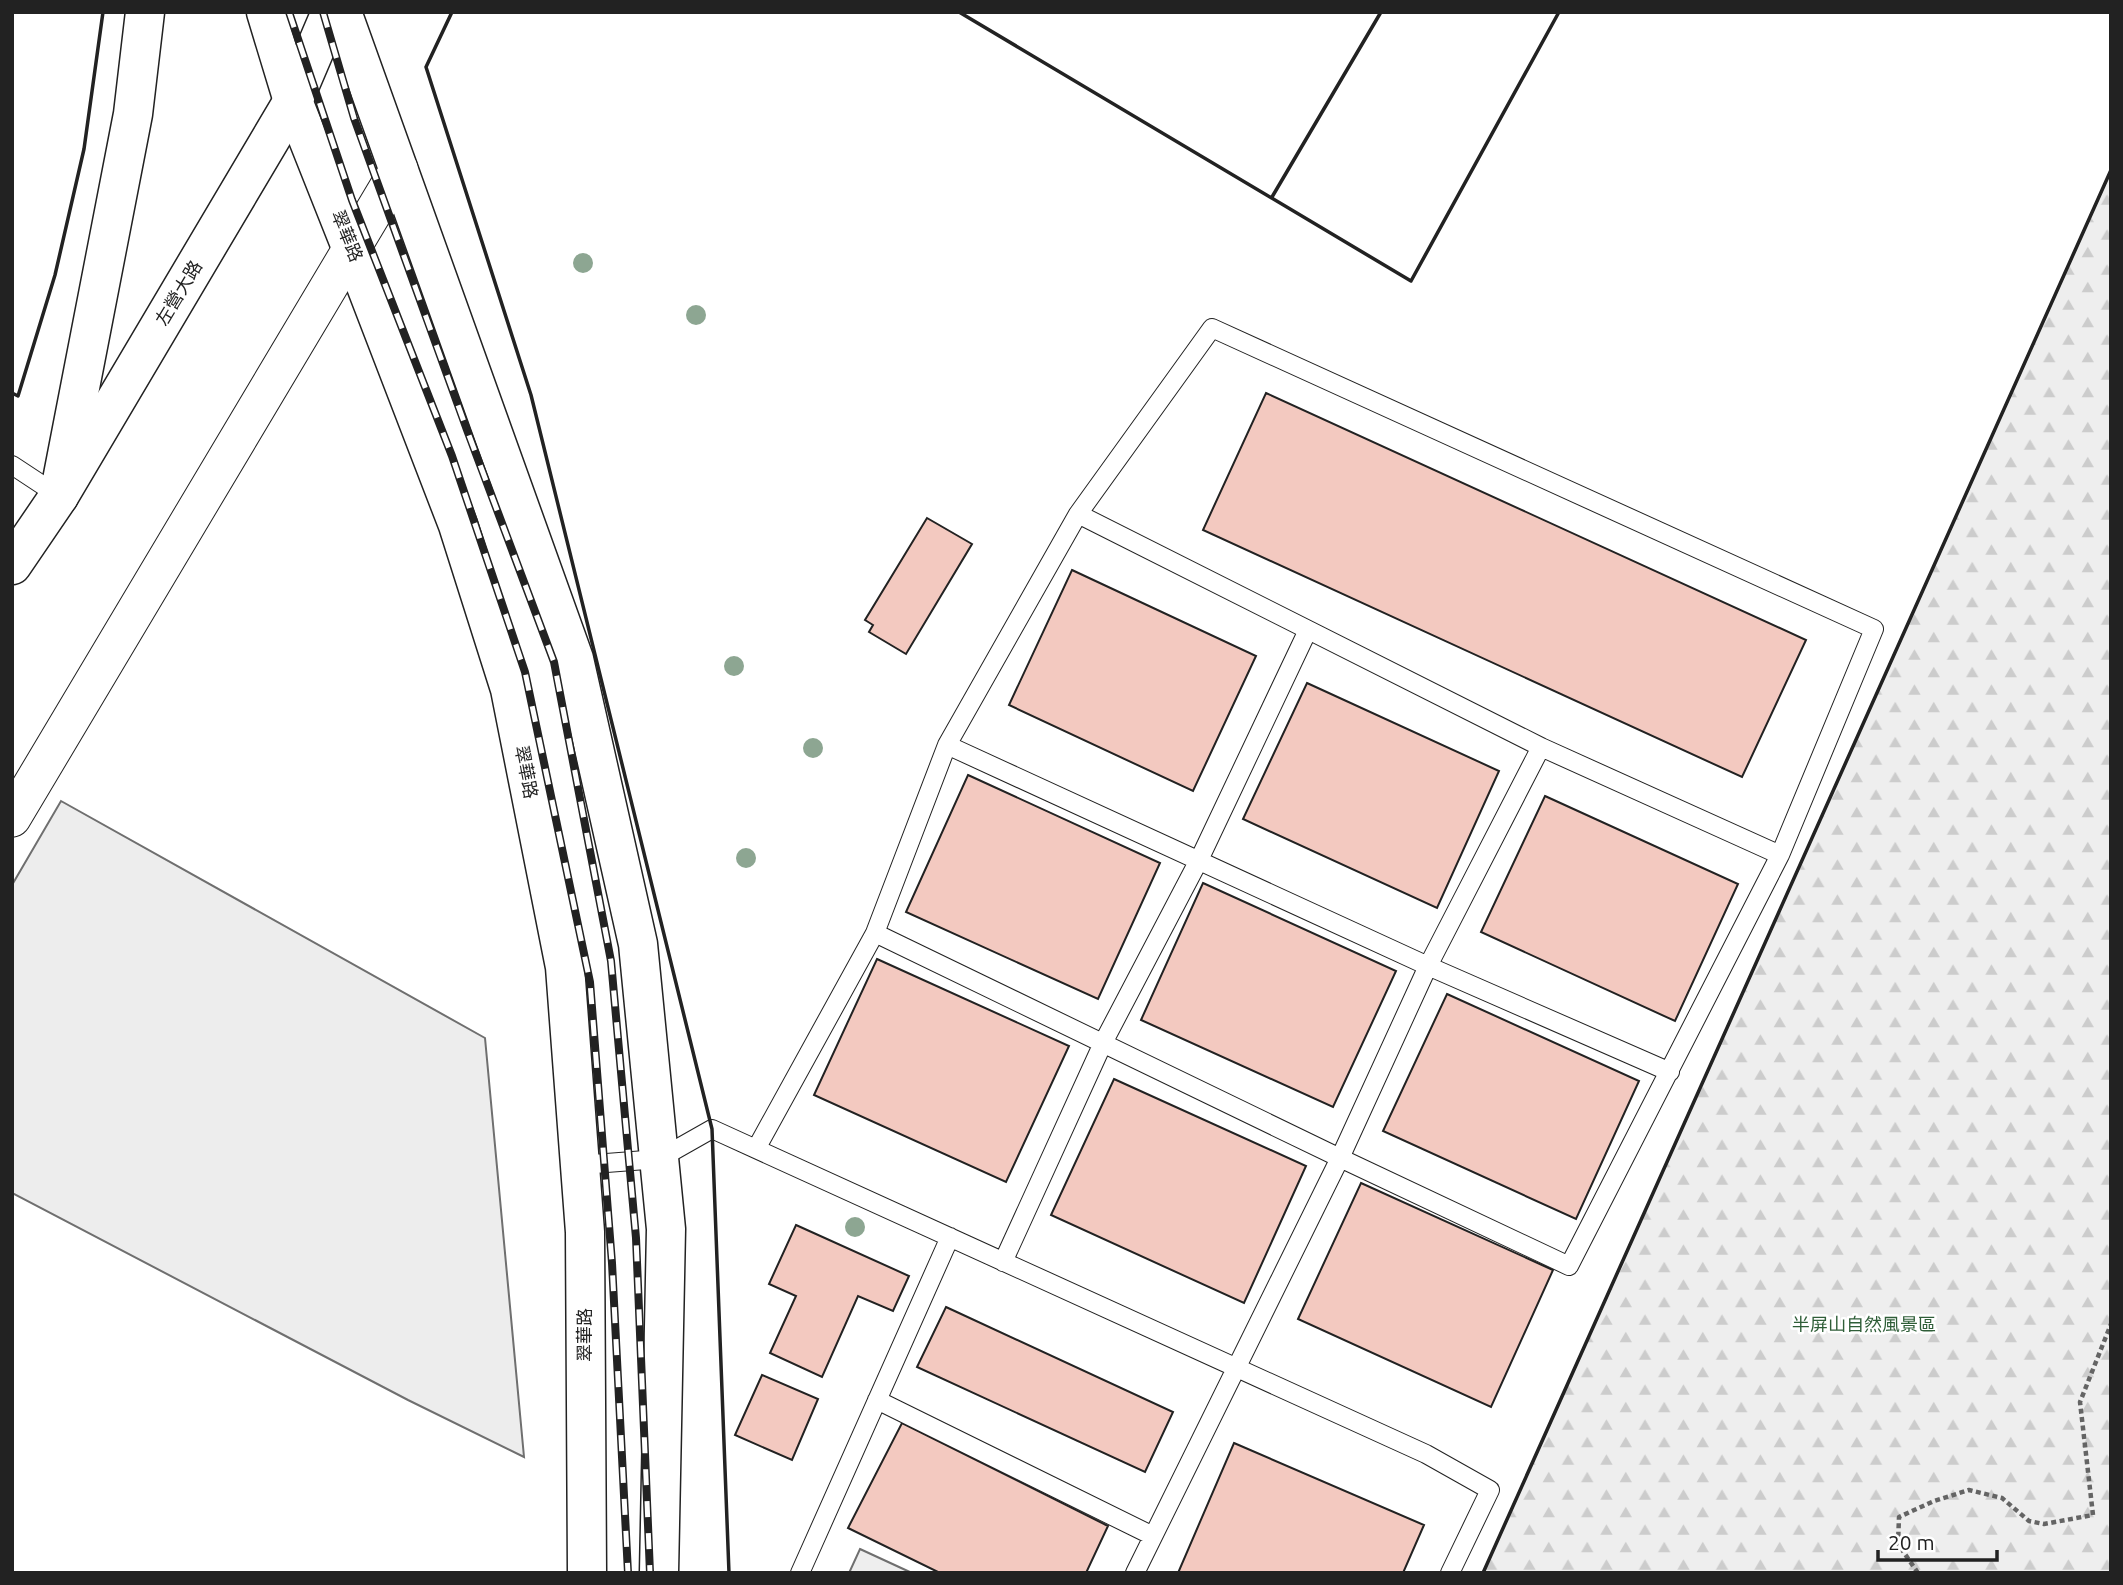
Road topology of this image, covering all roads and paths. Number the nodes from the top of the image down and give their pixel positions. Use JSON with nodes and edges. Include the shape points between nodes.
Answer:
{"nodes":[{"id":1,"x":145,"y":12,"type":"edge"},
{"id":2,"x":266,"y":12,"type":"edge"},
{"id":3,"x":331,"y":12,"type":"edge"},
{"id":4,"x":342,"y":12,"type":"edge"},
{"id":5,"x":293,"y":101,"type":"junction"},
{"id":6,"x":399,"y":169,"type":"junction"},
{"id":7,"x":351,"y":247,"type":"junction"},
{"id":8,"x":12,"y":465,"type":"edge"},
{"id":9,"x":59,"y":496,"type":"junction"},
{"id":10,"x":1078,"y":513,"type":"junction"},
{"id":11,"x":12,"y":565,"type":"edge"},
{"id":12,"x":1308,"y":630,"type":"junction"},
{"id":13,"x":947,"y":745,"type":"junction"},
{"id":14,"x":1541,"y":747,"type":"junction"},
{"id":15,"x":12,"y":818,"type":"edge"},
{"id":16,"x":1780,"y":855,"type":"junction"},
{"id":17,"x":1199,"y":860,"type":"junction"},
{"id":18,"x":875,"y":933,"type":"junction"},
{"id":19,"x":1428,"y":967,"type":"junction"},
{"id":20,"x":1103,"y":1043,"type":"junction"},
{"id":21,"x":1670,"y":1072,"type":"junction"},
{"id":22,"x":756,"y":1149,"type":"junction"},
{"id":23,"x":1340,"y":1158,"type":"junction"},
{"id":24,"x":659,"y":1159,"type":"junction"},
{"id":25,"x":580,"y":1165,"type":"junction"},
{"id":26,"x":950,"y":1237,"type":"junction"},
{"id":27,"x":1003,"y":1262,"type":"junction"},
{"id":28,"x":2111,"y":1324,"type":"edge"},
{"id":29,"x":1237,"y":1368,"type":"junction"},
{"id":30,"x":877,"y":1400,"type":"junction"},
{"id":31,"x":1153,"y":1536,"type":"junction"},
{"id":32,"x":586,"y":1573,"type":"edge"},
{"id":33,"x":659,"y":1573,"type":"edge"},
{"id":34,"x":800,"y":1573,"type":"edge"},
{"id":35,"x":1135,"y":1573,"type":"edge"},
{"id":36,"x":1450,"y":1573,"type":"edge"},
{"id":37,"x":1917,"y":1573,"type":"edge"}],
"edges":[{"from":1,"to":9,"type":"main road","via":[[133,114]]},
{"from":2,"to":5,"type":"main road","name":"翠華路"},
{"from":3,"to":5,"type":"main road","name":"左營大路"},
{"from":4,"to":6,"type":"main road"},
{"from":5,"to":7,"type":"main road","name":"翠華路"},
{"from":5,"to":9,"type":"main road","name":"左營大路"},
{"from":6,"to":7,"type":"street"},
{"from":6,"to":24,"type":"main road","via":[[575,659],[638,944]]},
{"from":7,"to":15,"type":"street"},
{"from":7,"to":25,"type":"main road","name":"翠華路","via":[[458,525],[510,690],[565,967]]},
{"from":8,"to":9,"type":"lane"},
{"from":9,"to":11,"type":"main road","name":"左營大路"},
{"from":10,"to":12,"type":"lane"},
{"from":10,"to":13,"type":"lane"},
{"from":10,"to":16,"type":"lane","via":[[1212,328],[1874,629]]},
{"from":12,"to":14,"type":"lane"},
{"from":12,"to":17,"type":"lane"},
{"from":13,"to":17,"type":"lane"},
{"from":13,"to":18,"type":"lane"},
{"from":14,"to":16,"type":"lane"},
{"from":14,"to":19,"type":"lane"},
{"from":16,"to":21,"type":"lane"},
{"from":17,"to":19,"type":"lane"},
{"from":17,"to":20,"type":"lane"},
{"from":18,"to":20,"type":"lane"},
{"from":18,"to":22,"type":"lane"},
{"from":19,"to":21,"type":"lane"},
{"from":19,"to":23,"type":"lane"},
{"from":20,"to":23,"type":"lane"},
{"from":20,"to":27,"type":"lane"},
{"from":21,"to":23,"type":"lane","via":[[1569,1266]]},
{"from":22,"to":24,"type":"lane","via":[[712,1129]]},
{"from":22,"to":26,"type":"lane"},
{"from":23,"to":29,"type":"lane"},
{"from":24,"to":25,"type":"lane"},
{"from":24,"to":33,"type":"main road","via":[[666,1229]]},
{"from":25,"to":32,"type":"main road","name":"翠華路","via":[[585,1232]]},
{"from":26,"to":27,"type":"lane"},
{"from":26,"to":30,"type":"lane"},
{"from":27,"to":29,"type":"lane"},
{"from":28,"to":37,"type":"path","via":[[2080,1402],[2093,1515],[2044,1524],[2029,1521],[2002,1498],[1969,1490],[1934,1501],[1899,1517],[1899,1544]]},
{"from":29,"to":31,"type":"lane"},
{"from":29,"to":36,"type":"lane","via":[[1426,1454],[1490,1490]]},
{"from":30,"to":31,"type":"lane"},
{"from":30,"to":34,"type":"lane"},
{"from":31,"to":35,"type":"lane"}]}
